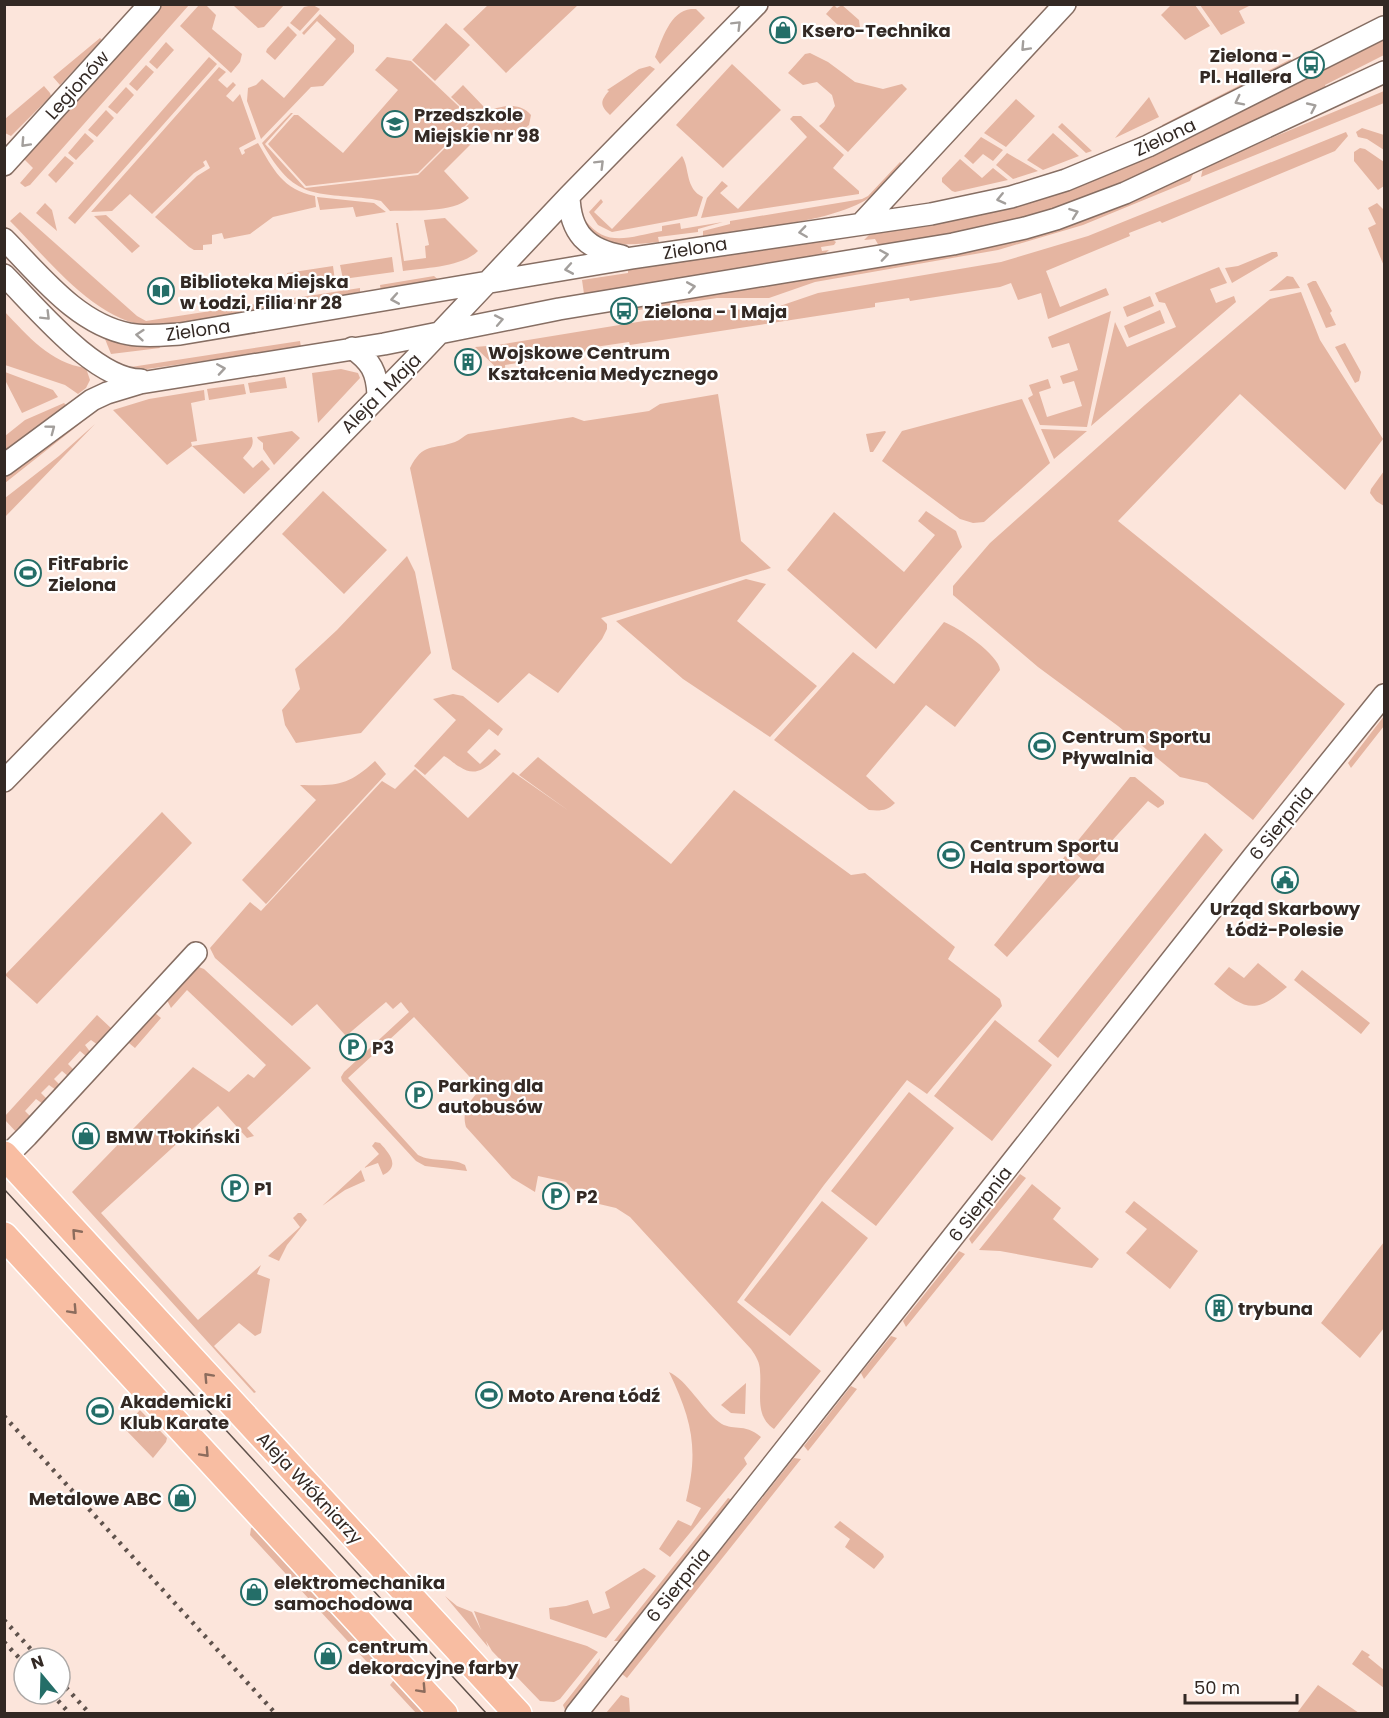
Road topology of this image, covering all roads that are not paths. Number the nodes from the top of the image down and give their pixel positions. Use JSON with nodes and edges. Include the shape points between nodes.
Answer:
{"nodes":[{"id":1,"x":150,"y":4,"type":"edge"},
{"id":2,"x":757,"y":4,"type":"edge"},
{"id":3,"x":1065,"y":4,"type":"edge"},
{"id":4,"x":1384,"y":27,"type":"edge"},
{"id":5,"x":1384,"y":72,"type":"edge"},
{"id":6,"x":4,"y":165,"type":"edge"},
{"id":7,"x":568,"y":196,"type":"junction"},
{"id":8,"x":861,"y":224,"type":"junction"},
{"id":9,"x":4,"y":239,"type":"edge"},
{"id":10,"x":632,"y":258,"type":"junction"},
{"id":11,"x":4,"y":275,"type":"edge"},
{"id":12,"x":486,"y":284,"type":"junction"},
{"id":13,"x":442,"y":331,"type":"junction"},
{"id":14,"x":352,"y":348,"type":"junction"},
{"id":15,"x":164,"y":378,"type":"junction"},
{"id":16,"x":378,"y":395,"type":"junction"},
{"id":17,"x":4,"y":465,"type":"edge"},
{"id":18,"x":1384,"y":695,"type":"edge"},
{"id":19,"x":4,"y":781,"type":"edge"},
{"id":20,"x":196,"y":952,"type":"dead end"},
{"id":21,"x":5,"y":1156,"type":"edge"},
{"id":22,"x":4,"y":1236,"type":"edge"},
{"id":23,"x":444,"y":1713,"type":"edge"},
{"id":24,"x":518,"y":1713,"type":"edge"},
{"id":25,"x":576,"y":1713,"type":"edge"}],
"edges":[{"from":1,"to":6,"type":"street","name":"Legionów","one_way":true},
{"from":7,"to":2,"type":"street","name":"Aleja 1 Maja","one_way":true},
{"from":3,"to":8,"type":"street","one_way":true},
{"from":4,"to":8,"type":"street","name":"Zielona","one_way":true,"via":[[1190,126],[1066,180],[980,205]]},
{"from":13,"to":5,"type":"street","name":"Zielona","one_way":true,"via":[[953,244],[1025,228],[1152,181]]},
{"from":7,"to":10,"type":"street","via":[[572,218],[587,243],[610,254]]},
{"from":7,"to":12,"type":"street","name":"Aleja 1 Maja"},
{"from":8,"to":10,"type":"street","name":"Zielona","one_way":true},
{"from":12,"to":9,"type":"street","name":"Zielona","one_way":true,"via":[[148,336],[100,324],[74,307]]},
{"from":10,"to":12,"type":"street","name":"Zielona","one_way":true},
{"from":11,"to":15,"type":"street","name":"Zielona","one_way":true,"via":[[79,349],[104,368],[127,378]]},
{"from":12,"to":13,"type":"street","name":"Aleja 1 Maja"},
{"from":13,"to":14,"type":"street","name":"Zielona"},
{"from":13,"to":16,"type":"street","name":"Aleja 1 Maja"},
{"from":15,"to":14,"type":"street","name":"Zielona","one_way":true},
{"from":14,"to":16,"type":"street","via":[[374,369]]},
{"from":17,"to":15,"type":"street","name":"Zielona","one_way":true,"via":[[92,400]]},
{"from":16,"to":19,"type":"street","name":"Aleja 1 Maja"},
{"from":18,"to":25,"type":"street","name":"6 Sierpnia"},
{"from":20,"to":21,"type":"street"},
{"from":24,"to":21,"type":"main road","name":"Aleja Włókniarzy","one_way":true},
{"from":22,"to":23,"type":"main road","one_way":true}]}
